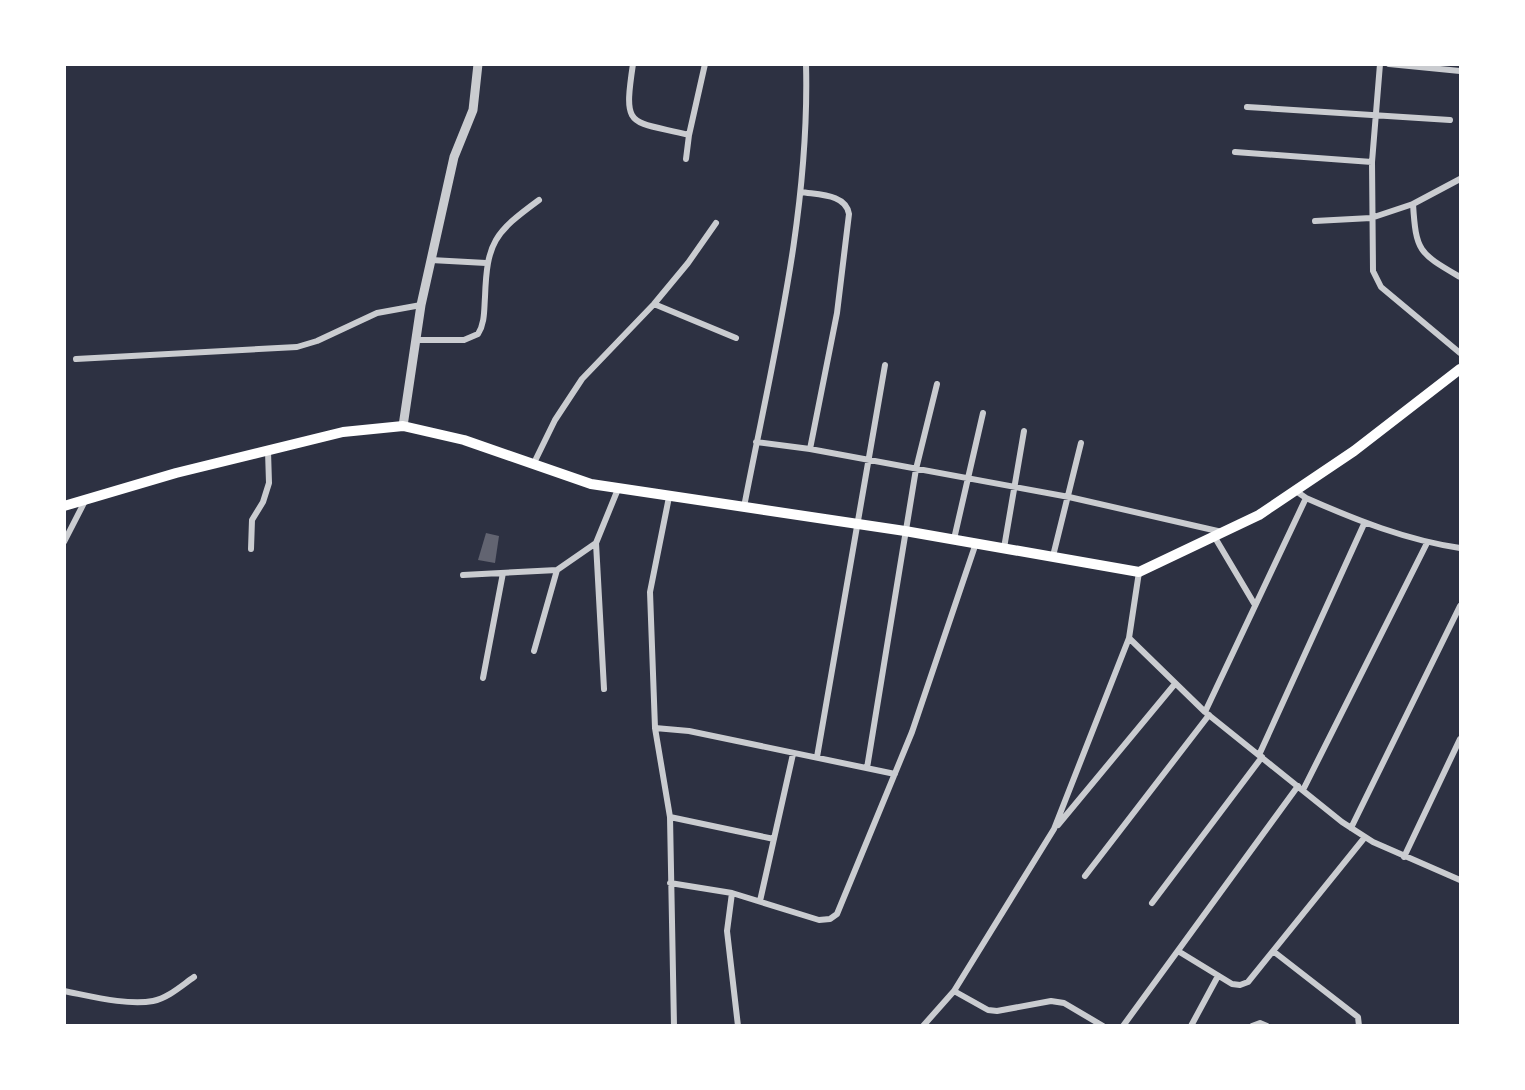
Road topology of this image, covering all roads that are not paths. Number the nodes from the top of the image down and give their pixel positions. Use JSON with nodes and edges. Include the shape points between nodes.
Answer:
{"nodes":[{"id":1,"x":478,"y":64,"type":"edge"},
{"id":2,"x":633,"y":64,"type":"edge"},
{"id":3,"x":705,"y":64,"type":"edge"},
{"id":4,"x":806,"y":64,"type":"edge"},
{"id":5,"x":1380,"y":64,"type":"edge"},
{"id":6,"x":1389,"y":64,"type":"edge"},
{"id":7,"x":1461,"y":71,"type":"edge"},
{"id":8,"x":1247,"y":107,"type":"dead end"},
{"id":9,"x":1376,"y":116,"type":"junction"},
{"id":10,"x":1450,"y":120,"type":"dead end"},
{"id":11,"x":689,"y":135,"type":"junction"},
{"id":12,"x":1235,"y":152,"type":"dead end"},
{"id":13,"x":686,"y":159,"type":"dead end"},
{"id":14,"x":1372,"y":162,"type":"junction"},
{"id":15,"x":1461,"y":179,"type":"edge"},
{"id":16,"x":801,"y":192,"type":"junction"},
{"id":17,"x":539,"y":200,"type":"dead end"},
{"id":18,"x":1413,"y":204,"type":"junction"},
{"id":19,"x":1371,"y":218,"type":"junction"},
{"id":20,"x":1315,"y":221,"type":"dead end"},
{"id":21,"x":716,"y":223,"type":"dead end"},
{"id":22,"x":431,"y":260,"type":"junction"},
{"id":23,"x":486,"y":262,"type":"junction"},
{"id":24,"x":1461,"y":277,"type":"edge"},
{"id":25,"x":654,"y":304,"type":"junction"},
{"id":26,"x":421,"y":306,"type":"junction"},
{"id":27,"x":736,"y":338,"type":"dead end"},
{"id":28,"x":417,"y":340,"type":"junction"},
{"id":29,"x":1461,"y":353,"type":"edge"},
{"id":30,"x":76,"y":358,"type":"dead end"},
{"id":31,"x":885,"y":365,"type":"dead end"},
{"id":32,"x":1461,"y":369,"type":"edge"},
{"id":33,"x":938,"y":384,"type":"dead end"},
{"id":34,"x":983,"y":413,"type":"dead end"},
{"id":35,"x":403,"y":426,"type":"junction"},
{"id":36,"x":1024,"y":431,"type":"dead end"},
{"id":37,"x":756,"y":442,"type":"junction"},
{"id":38,"x":1081,"y":443,"type":"dead end"},
{"id":39,"x":810,"y":449,"type":"junction"},
{"id":40,"x":268,"y":451,"type":"junction"},
{"id":41,"x":867,"y":460,"type":"junction"},
{"id":42,"x":533,"y":466,"type":"junction"},
{"id":43,"x":916,"y":469,"type":"junction"},
{"id":44,"x":967,"y":478,"type":"junction"},
{"id":45,"x":1016,"y":488,"type":"junction"},
{"id":46,"x":618,"y":489,"type":"junction"},
{"id":47,"x":1296,"y":491,"type":"junction"},
{"id":48,"x":1069,"y":496,"type":"junction"},
{"id":49,"x":669,"y":497,"type":"junction"},
{"id":50,"x":1306,"y":498,"type":"junction"},
{"id":51,"x":85,"y":500,"type":"junction"},
{"id":52,"x":64,"y":506,"type":"edge"},
{"id":53,"x":744,"y":507,"type":"junction"},
{"id":54,"x":856,"y":524,"type":"junction"},
{"id":55,"x":1364,"y":524,"type":"junction"},
{"id":56,"x":905,"y":531,"type":"junction"},
{"id":57,"x":1218,"y":534,"type":"junction"},
{"id":58,"x":954,"y":539,"type":"junction"},
{"id":59,"x":64,"y":542,"type":"edge"},
{"id":60,"x":596,"y":543,"type":"junction"},
{"id":61,"x":976,"y":543,"type":"junction"},
{"id":62,"x":1427,"y":543,"type":"junction"},
{"id":63,"x":1004,"y":548,"type":"junction"},
{"id":64,"x":1461,"y":548,"type":"edge"},
{"id":65,"x":250,"y":549,"type":"dead end"},
{"id":66,"x":1053,"y":556,"type":"junction"},
{"id":67,"x":557,"y":570,"type":"junction"},
{"id":68,"x":1139,"y":572,"type":"junction"},
{"id":69,"x":503,"y":573,"type":"junction"},
{"id":70,"x":463,"y":575,"type":"dead end"},
{"id":71,"x":1255,"y":605,"type":"junction"},
{"id":72,"x":1461,"y":606,"type":"edge"},
{"id":73,"x":1129,"y":638,"type":"junction"},
{"id":74,"x":534,"y":651,"type":"dead end"},
{"id":75,"x":483,"y":678,"type":"dead end"},
{"id":76,"x":1174,"y":685,"type":"junction"},
{"id":77,"x":604,"y":689,"type":"dead end"},
{"id":78,"x":1207,"y":714,"type":"junction"},
{"id":79,"x":655,"y":728,"type":"junction"},
{"id":80,"x":1461,"y":739,"type":"edge"},
{"id":81,"x":793,"y":754,"type":"junction"},
{"id":82,"x":1260,"y":756,"type":"junction"},
{"id":83,"x":817,"y":757,"type":"junction"},
{"id":84,"x":1452,"y":758,"type":"junction"},
{"id":85,"x":1461,"y":762,"type":"edge"},
{"id":86,"x":867,"y":768,"type":"junction"},
{"id":87,"x":895,"y":774,"type":"junction"},
{"id":88,"x":1301,"y":788,"type":"junction"},
{"id":89,"x":670,"y":817,"type":"junction"},
{"id":90,"x":1351,"y":828,"type":"junction"},
{"id":91,"x":1054,"y":829,"type":"junction"},
{"id":92,"x":1365,"y":837,"type":"junction"},
{"id":93,"x":774,"y":839,"type":"junction"},
{"id":94,"x":1404,"y":857,"type":"junction"},
{"id":95,"x":1085,"y":876,"type":"dead end"},
{"id":96,"x":1460,"y":877,"type":"edge"},
{"id":97,"x":670,"y":883,"type":"junction"},
{"id":98,"x":732,"y":893,"type":"junction"},
{"id":99,"x":760,"y":901,"type":"junction"},
{"id":100,"x":1152,"y":903,"type":"dead end"},
{"id":101,"x":1178,"y":951,"type":"junction"},
{"id":102,"x":1273,"y":951,"type":"junction"},
{"id":103,"x":1218,"y":976,"type":"junction"},
{"id":104,"x":194,"y":977,"type":"dead end"},
{"id":105,"x":954,"y":991,"type":"junction"},
{"id":106,"x":64,"y":992,"type":"edge"},
{"id":107,"x":674,"y":1026,"type":"edge"},
{"id":108,"x":738,"y":1026,"type":"edge"},
{"id":109,"x":923,"y":1026,"type":"edge"},
{"id":110,"x":1103,"y":1026,"type":"edge"},
{"id":111,"x":1124,"y":1026,"type":"edge"},
{"id":112,"x":1191,"y":1026,"type":"edge"},
{"id":113,"x":1252,"y":1026,"type":"edge"},
{"id":114,"x":1267,"y":1026,"type":"edge"},
{"id":115,"x":1359,"y":1026,"type":"edge"}],
"edges":[{"from":1,"to":22,"type":"street","via":[[473,110],[454,157]]},
{"from":2,"to":11,"type":"street","via":[[627,103],[630,115],[638,122]]},
{"from":3,"to":11,"type":"street"},
{"from":4,"to":16,"type":"street"},
{"from":5,"to":9,"type":"street"},
{"from":6,"to":7,"type":"street"},
{"from":8,"to":9,"type":"street"},
{"from":9,"to":10,"type":"street"},
{"from":9,"to":14,"type":"street"},
{"from":11,"to":13,"type":"street"},
{"from":12,"to":14,"type":"street"},
{"from":14,"to":19,"type":"street"},
{"from":15,"to":18,"type":"street"},
{"from":16,"to":37,"type":"street"},
{"from":16,"to":39,"type":"street","via":[[842,200],[849,214],[837,313]]},
{"from":17,"to":23,"type":"street","via":[[502,230]]},
{"from":18,"to":19,"type":"street"},
{"from":18,"to":24,"type":"street","via":[[1415,236],[1421,251]]},
{"from":19,"to":20,"type":"street"},
{"from":19,"to":29,"type":"street","via":[[1373,272],[1380,287]]},
{"from":21,"to":25,"type":"street"},
{"from":22,"to":23,"type":"street"},
{"from":22,"to":26,"type":"street"},
{"from":23,"to":28,"type":"street","via":[[484,319],[478,334],[465,340]]},
{"from":25,"to":27,"type":"street"},
{"from":25,"to":42,"type":"street","via":[[582,380],[555,420]]},
{"from":26,"to":28,"type":"street"},
{"from":26,"to":30,"type":"street","via":[[377,314],[297,347]]},
{"from":28,"to":35,"type":"street"},
{"from":31,"to":41,"type":"street"},
{"from":32,"to":47,"type":"main road"},
{"from":33,"to":43,"type":"street"},
{"from":34,"to":44,"type":"street"},
{"from":35,"to":40,"type":"main road","via":[[343,432]]},
{"from":35,"to":42,"type":"main road","via":[[464,440]]},
{"from":36,"to":45,"type":"street"},
{"from":37,"to":39,"type":"street"},
{"from":37,"to":53,"type":"street"},
{"from":38,"to":48,"type":"street"},
{"from":39,"to":41,"type":"street"},
{"from":40,"to":51,"type":"main road"},
{"from":40,"to":65,"type":"street","via":[[269,483],[252,520]]},
{"from":41,"to":43,"type":"street"},
{"from":41,"to":54,"type":"street"},
{"from":42,"to":46,"type":"main road"},
{"from":43,"to":44,"type":"street"},
{"from":43,"to":56,"type":"street"},
{"from":44,"to":45,"type":"street"},
{"from":44,"to":58,"type":"street"},
{"from":45,"to":48,"type":"street"},
{"from":45,"to":63,"type":"street"},
{"from":46,"to":49,"type":"main road"},
{"from":46,"to":60,"type":"street"},
{"from":47,"to":50,"type":"street"},
{"from":47,"to":57,"type":"main road","via":[[1259,515]]},
{"from":48,"to":57,"type":"street"},
{"from":48,"to":66,"type":"street"},
{"from":49,"to":53,"type":"main road"},
{"from":49,"to":79,"type":"street","via":[[650,592]]},
{"from":50,"to":55,"type":"street"},
{"from":50,"to":71,"type":"street"},
{"from":51,"to":52,"type":"main road"},
{"from":51,"to":59,"type":"street"},
{"from":53,"to":54,"type":"main road"},
{"from":54,"to":56,"type":"main road"},
{"from":54,"to":83,"type":"street"},
{"from":55,"to":62,"type":"street"},
{"from":55,"to":82,"type":"street"},
{"from":56,"to":58,"type":"main road"},
{"from":56,"to":86,"type":"street"},
{"from":57,"to":68,"type":"main road"},
{"from":57,"to":71,"type":"street"},
{"from":58,"to":61,"type":"main road"},
{"from":60,"to":67,"type":"street"},
{"from":60,"to":77,"type":"street"},
{"from":61,"to":63,"type":"main road"},
{"from":61,"to":87,"type":"street"},
{"from":62,"to":64,"type":"street"},
{"from":62,"to":88,"type":"street"},
{"from":63,"to":66,"type":"main road"},
{"from":66,"to":68,"type":"main road"},
{"from":67,"to":69,"type":"street"},
{"from":67,"to":74,"type":"street"},
{"from":68,"to":73,"type":"street"},
{"from":69,"to":70,"type":"street"},
{"from":69,"to":75,"type":"street"},
{"from":71,"to":78,"type":"street"},
{"from":72,"to":90,"type":"street"},
{"from":73,"to":76,"type":"street"},
{"from":73,"to":91,"type":"street"},
{"from":76,"to":78,"type":"street"},
{"from":76,"to":91,"type":"street"},
{"from":78,"to":82,"type":"street"},
{"from":78,"to":95,"type":"street"},
{"from":79,"to":81,"type":"street","via":[[689,731]]},
{"from":79,"to":89,"type":"street"},
{"from":80,"to":84,"type":"street"},
{"from":81,"to":83,"type":"street"},
{"from":81,"to":93,"type":"street"},
{"from":82,"to":88,"type":"street"},
{"from":82,"to":100,"type":"street"},
{"from":83,"to":86,"type":"street"},
{"from":84,"to":85,"type":"street"},
{"from":84,"to":94,"type":"street"},
{"from":86,"to":87,"type":"street"},
{"from":87,"to":99,"type":"street","via":[[837,914],[819,920]]},
{"from":88,"to":90,"type":"street"},
{"from":88,"to":101,"type":"street"},
{"from":89,"to":93,"type":"street"},
{"from":89,"to":97,"type":"street"},
{"from":90,"to":92,"type":"street"},
{"from":91,"to":105,"type":"street"},
{"from":92,"to":94,"type":"street"},
{"from":92,"to":102,"type":"street"},
{"from":93,"to":99,"type":"street"},
{"from":94,"to":96,"type":"street"},
{"from":97,"to":98,"type":"street"},
{"from":97,"to":107,"type":"street"},
{"from":98,"to":99,"type":"street"},
{"from":98,"to":108,"type":"street","via":[[727,931]]},
{"from":101,"to":103,"type":"street"},
{"from":101,"to":111,"type":"street"},
{"from":102,"to":103,"type":"street","via":[[1248,982],[1232,984]]},
{"from":102,"to":115,"type":"street","via":[[1358,1017]]},
{"from":103,"to":112,"type":"street"},
{"from":104,"to":106,"type":"street","via":[[153,1001],[111,1000]]},
{"from":105,"to":109,"type":"street"},
{"from":105,"to":110,"type":"street","via":[[997,1011],[1051,1001],[1064,1003]]},
{"from":113,"to":114,"type":"street"}]}
